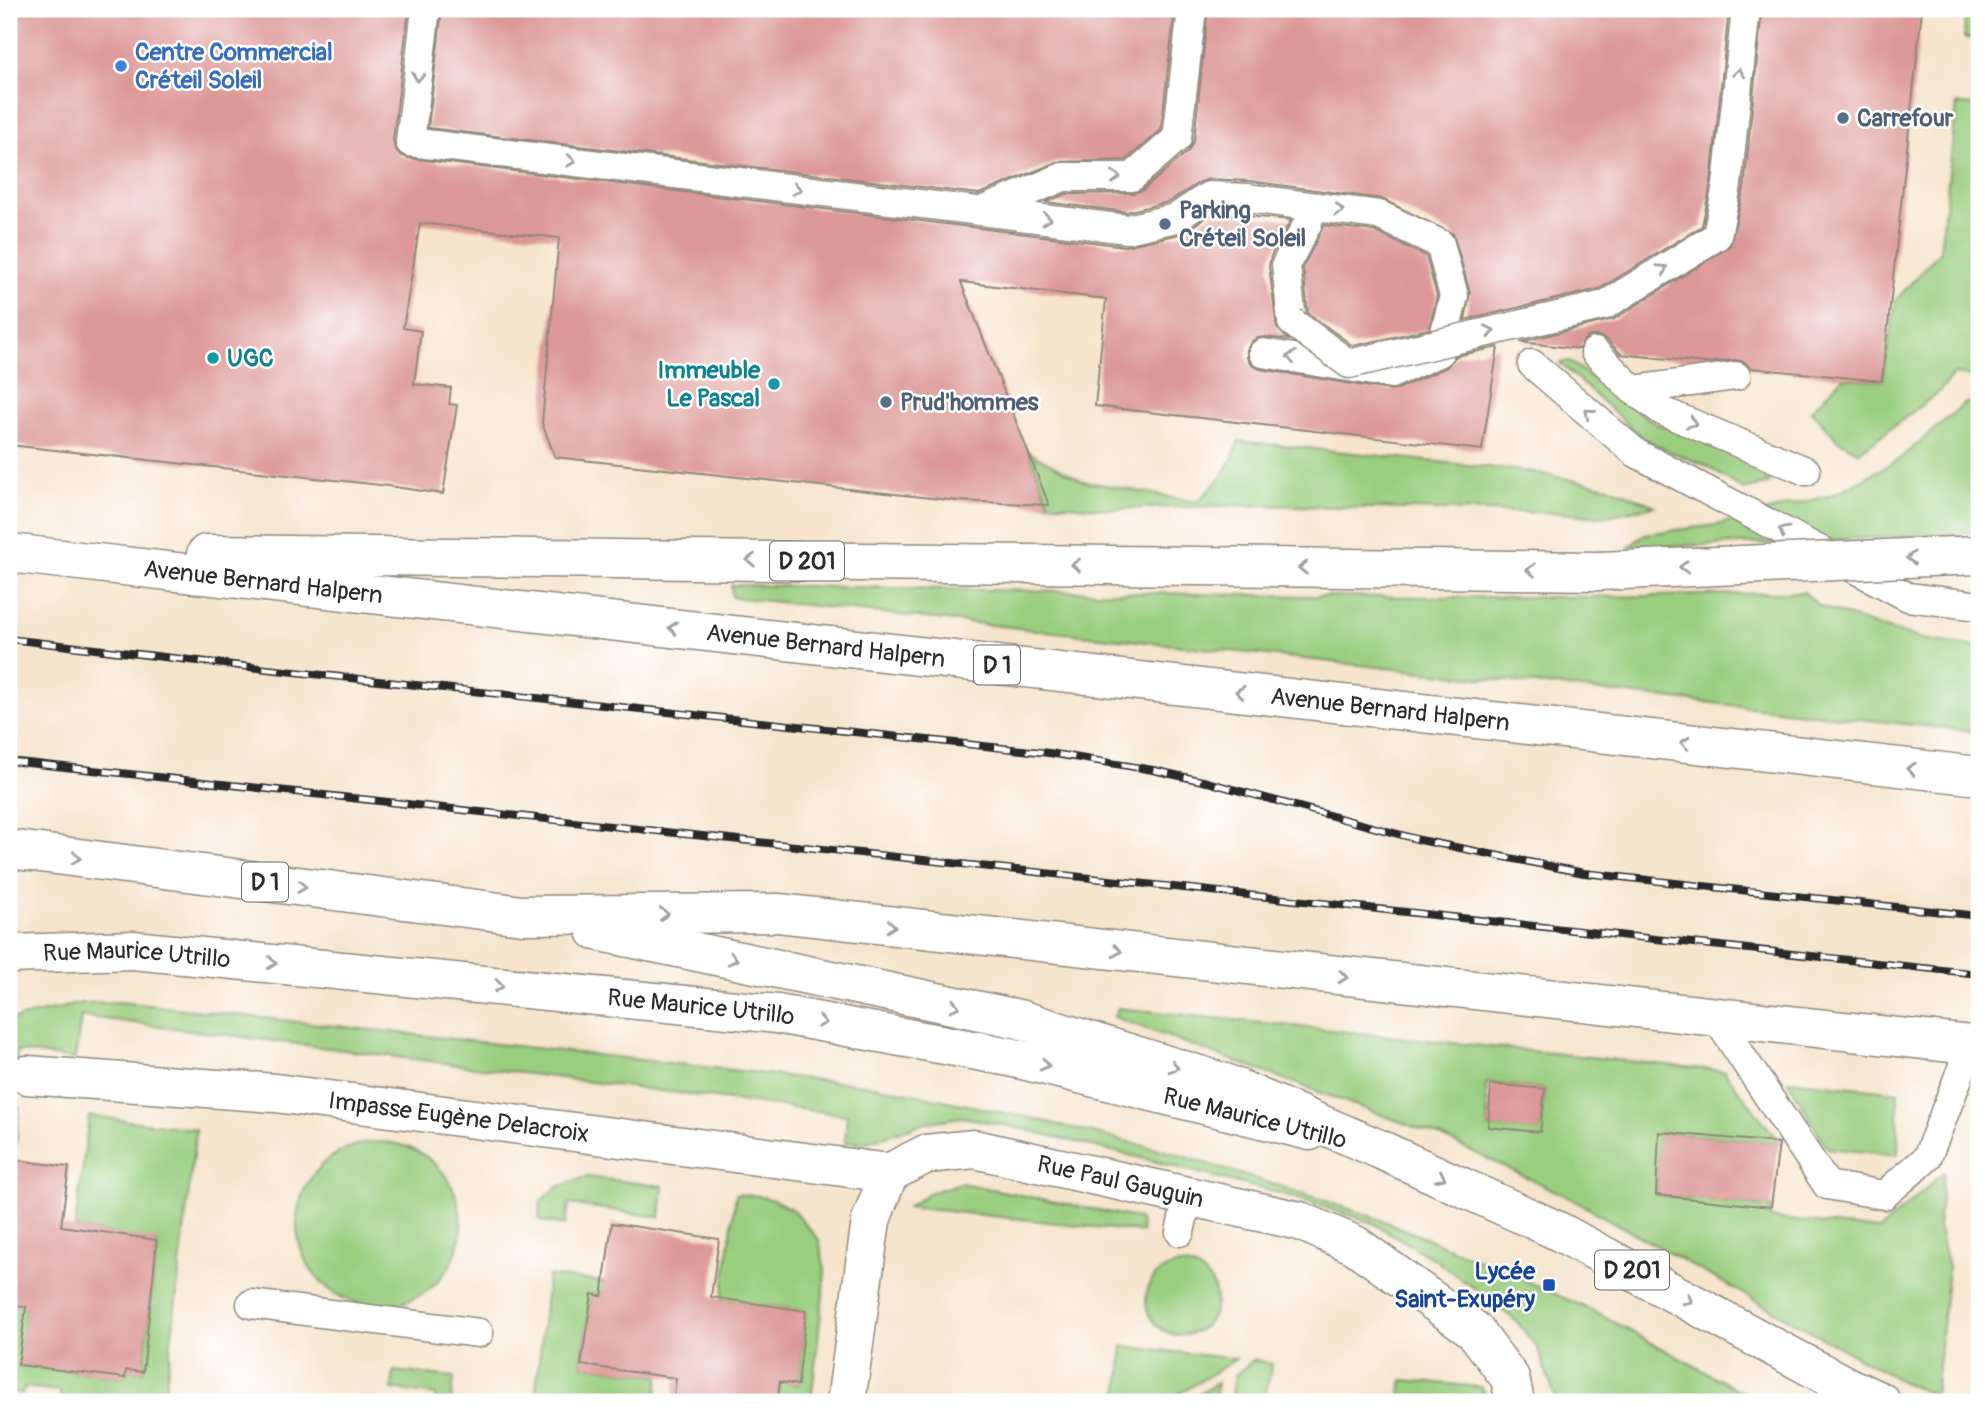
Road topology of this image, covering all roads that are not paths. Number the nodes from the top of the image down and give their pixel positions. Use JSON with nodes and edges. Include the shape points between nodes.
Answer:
{"nodes":[{"id":1,"x":426,"y":9,"type":"edge"},
{"id":2,"x":1192,"y":9,"type":"edge"},
{"id":3,"x":1746,"y":9,"type":"edge"},
{"id":4,"x":981,"y":211,"type":"junction"},
{"id":5,"x":1308,"y":223,"type":"dead end"},
{"id":6,"x":1263,"y":352,"type":"dead end"},
{"id":7,"x":1595,"y":352,"type":"dead end"},
{"id":8,"x":1532,"y":365,"type":"dead end"},
{"id":9,"x":1736,"y":376,"type":"dead end"},
{"id":10,"x":1633,"y":390,"type":"junction"},
{"id":11,"x":1806,"y":471,"type":"dead end"},
{"id":12,"x":11,"y":552,"type":"edge"},
{"id":13,"x":1979,"y":555,"type":"edge"},
{"id":14,"x":1979,"y":606,"type":"edge"},
{"id":15,"x":1979,"y":776,"type":"edge"},
{"id":16,"x":9,"y":849,"type":"edge"},
{"id":17,"x":522,"y":915,"type":"junction"},
{"id":18,"x":9,"y":954,"type":"edge"},
{"id":19,"x":1717,"y":1019,"type":"junction"},
{"id":20,"x":1975,"y":1045,"type":"edge"},
{"id":21,"x":27,"y":1075,"type":"dead end"},
{"id":22,"x":1379,"y":1149,"type":"junction"},
{"id":23,"x":889,"y":1173,"type":"junction"},
{"id":24,"x":251,"y":1304,"type":"dead end"},
{"id":25,"x":478,"y":1333,"type":"dead end"},
{"id":26,"x":853,"y":1401,"type":"edge"},
{"id":27,"x":1515,"y":1402,"type":"edge"},
{"id":28,"x":1881,"y":1402,"type":"edge"}],
"edges":[{"from":1,"to":4,"type":"lane","one_way":true,"via":[[410,142]]},
{"from":4,"to":2,"type":"lane","one_way":true,"via":[[1063,177],[1132,177],[1177,138]]},
{"from":5,"to":3,"type":"lane","one_way":true,"bridge":true,"via":[[1286,264],[1292,322],[1349,364],[1605,305],[1717,236]]},
{"from":4,"to":6,"type":"lane","one_way":true,"via":[[1127,229],[1175,218],[1209,196],[1247,198],[1379,215],[1440,244],[1454,296],[1440,352],[1391,374]]},
{"from":7,"to":10,"type":"lane"},
{"from":14,"to":8,"type":"lane","one_way":true,"via":[[1908,597],[1636,453]]},
{"from":9,"to":10,"type":"lane"},
{"from":10,"to":11,"type":"lane","one_way":true,"via":[[1662,411]]},
{"from":13,"to":12,"type":"main road","number":"D 201","one_way":true,"bridge":true,"via":[[1599,571]]},
{"from":15,"to":12,"type":"main road","name":"Avenue Bernard Halpern","number":"D 1","one_way":true},
{"from":16,"to":17,"type":"main road","number":"D 1","one_way":true},
{"from":17,"to":19,"type":"main road","number":"D 1","one_way":true,"via":[[778,913]]},
{"from":17,"to":22,"type":"main road","number":"D 201","one_way":true,"via":[[1019,1019],[1225,1083]]},
{"from":18,"to":22,"type":"main road","name":"Rue Maurice Utrillo","one_way":true,"via":[[133,950],[777,1014],[1010,1057]]},
{"from":19,"to":20,"type":"main road","number":"D 1"},
{"from":19,"to":20,"type":"lane","via":[[1827,1185],[1884,1195],[1927,1158]]},
{"from":21,"to":23,"type":"main road","name":"Impasse Eugène Delacroix","via":[[275,1093]]},
{"from":22,"to":28,"type":"main road","number":"D 201","one_way":true,"via":[[1558,1231]]},
{"from":23,"to":26,"type":"main road","via":[[871,1220]]},
{"from":23,"to":27,"type":"main road","name":"Rue Paul Gauguin","via":[[926,1154],[974,1149],[1184,1214],[1300,1221],[1355,1245],[1474,1330],[1510,1378]]},
{"from":24,"to":25,"type":"lane"}]}
